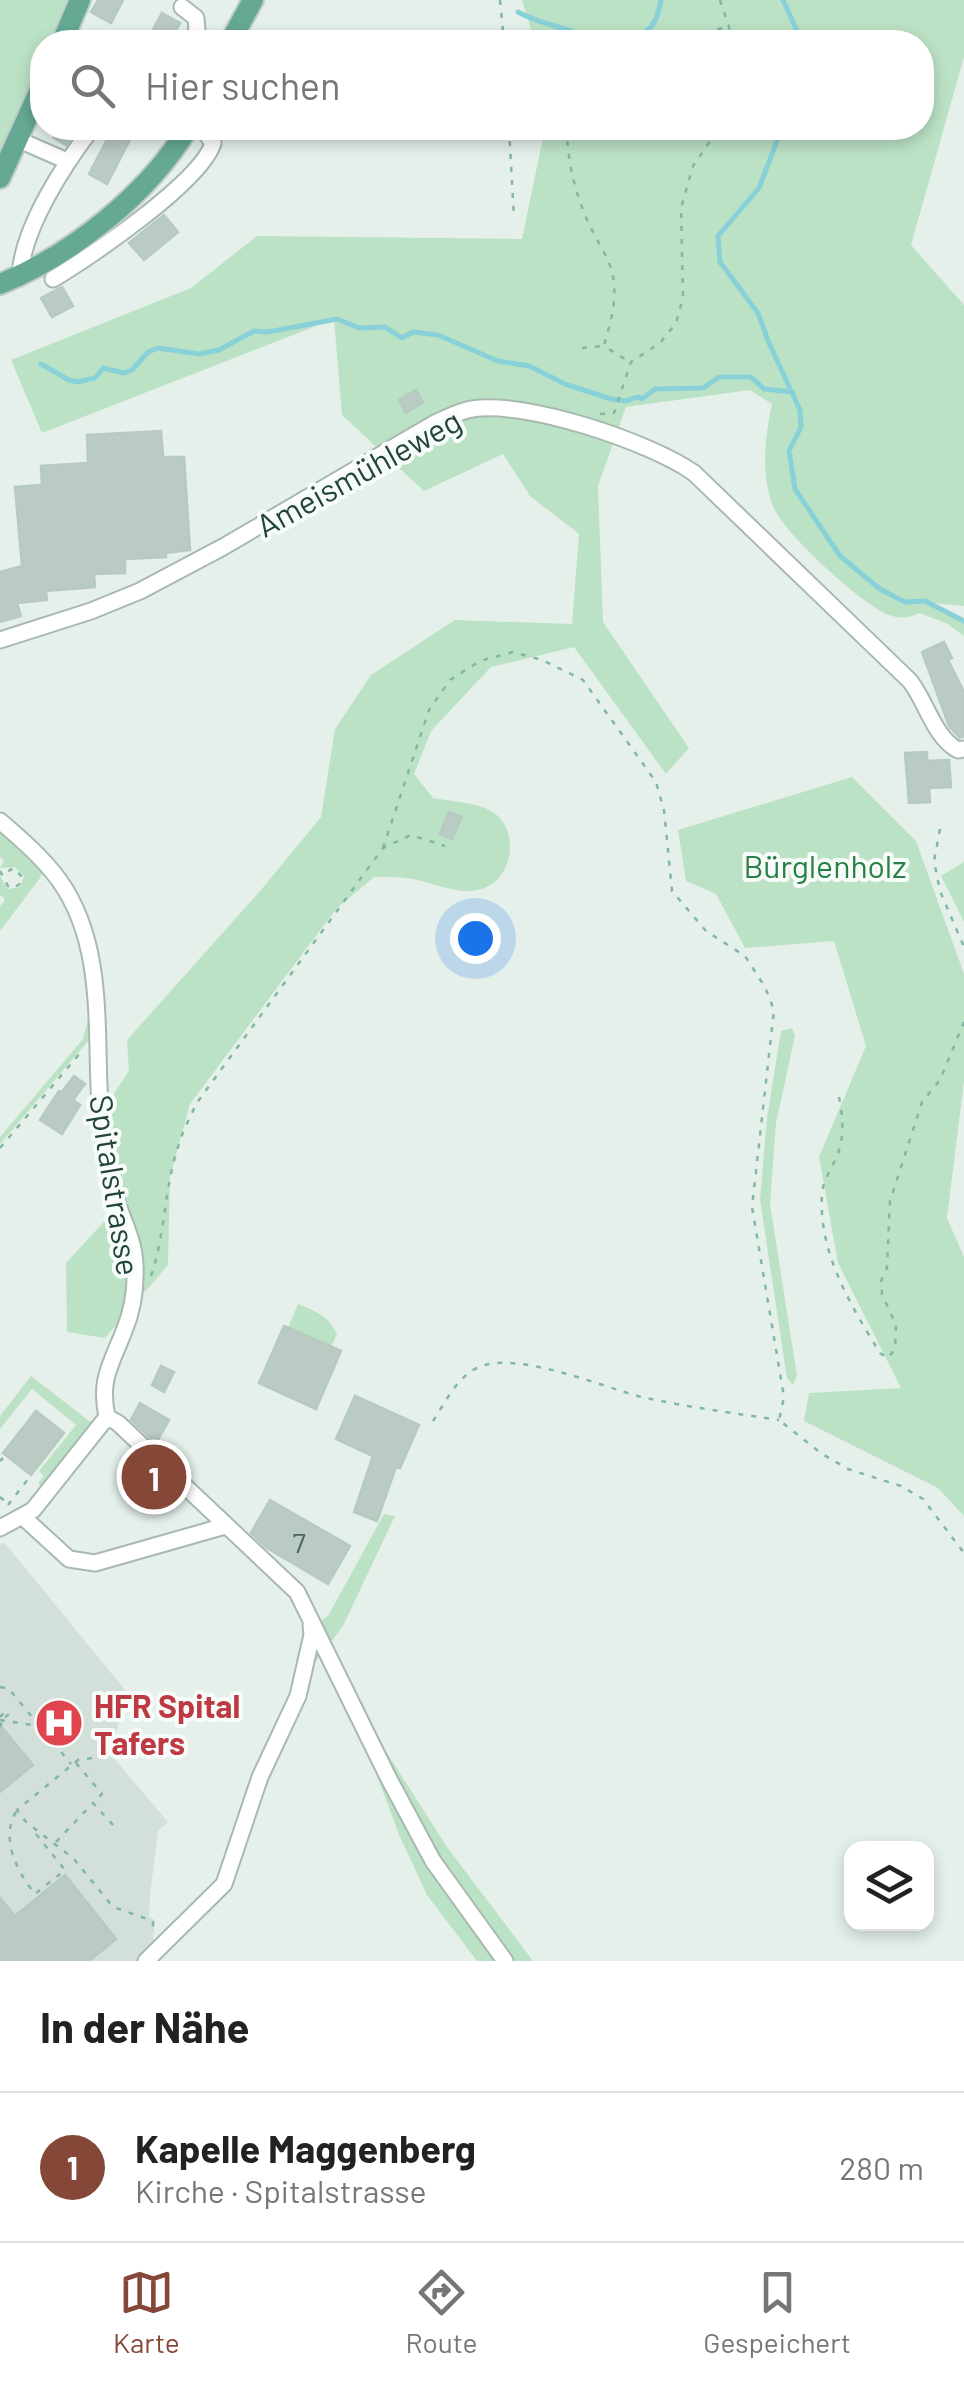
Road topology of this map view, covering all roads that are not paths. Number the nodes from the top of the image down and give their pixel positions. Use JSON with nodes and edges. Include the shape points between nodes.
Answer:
{"nodes":[{"id":1,"x":80,"y":0,"type":"edge"},
{"id":2,"x":253,"y":0,"type":"edge"},
{"id":3,"x":182,"y":7,"type":"dead end"},
{"id":4,"x":67,"y":30,"type":"edge"},
{"id":5,"x":197,"y":30,"type":"edge"},
{"id":6,"x":237,"y":30,"type":"edge"},
{"id":7,"x":30,"y":112,"type":"edge"},
{"id":8,"x":18,"y":139,"type":"junction"},
{"id":9,"x":83,"y":140,"type":"edge"},
{"id":10,"x":180,"y":140,"type":"edge"},
{"id":11,"x":211,"y":140,"type":"edge"},
{"id":12,"x":67,"y":161,"type":"junction"},
{"id":13,"x":0,"y":178,"type":"edge"},
{"id":14,"x":10,"y":279,"type":"edge"},
{"id":15,"x":53,"y":279,"type":"dead end"},
{"id":16,"x":0,"y":640,"type":"edge"},
{"id":17,"x":964,"y":748,"type":"edge"},
{"id":18,"x":0,"y":821,"type":"edge"},
{"id":19,"x":108,"y":1417,"type":"junction"},
{"id":20,"x":23,"y":1518,"type":"junction"},
{"id":21,"x":225,"y":1526,"type":"junction"},
{"id":22,"x":0,"y":1528,"type":"edge"},
{"id":23,"x":310,"y":1616,"type":"junction"},
{"id":24,"x":149,"y":1958,"type":"edge"},
{"id":25,"x":505,"y":1961,"type":"edge"}],
"edges":[{"from":1,"to":4,"type":"main road"},
{"from":2,"to":6,"type":"main road"},
{"from":3,"to":5,"type":"street","via":[[196,18]]},
{"from":7,"to":8,"type":"main road"},
{"from":8,"to":12,"type":"street"},
{"from":8,"to":13,"type":"main road"},
{"from":9,"to":12,"type":"street"},
{"from":10,"to":14,"type":"main road","via":[[120,208]]},
{"from":11,"to":15,"type":"street","via":[[203,160],[128,230]]},
{"from":12,"to":14,"type":"street"},
{"from":16,"to":17,"type":"street","name":"Ameismühleweg","via":[[140,592],[436,423],[492,408],[608,432],[682,464],[910,681],[942,738]]},
{"from":18,"to":19,"type":"street","name":"Spitalstrasse","via":[[52,870],[78,914],[92,972],[102,1133],[135,1264],[132,1306],[105,1376]]},
{"from":19,"to":20,"type":"street"},
{"from":19,"to":21,"type":"street"},
{"from":20,"to":21,"type":"street","via":[[69,1559],[95,1563]]},
{"from":20,"to":22,"type":"street"},
{"from":21,"to":23,"type":"street","via":[[297,1592]]},
{"from":23,"to":24,"type":"street","via":[[298,1696],[260,1777],[224,1884]]},
{"from":23,"to":25,"type":"street","via":[[433,1861]]}]}
